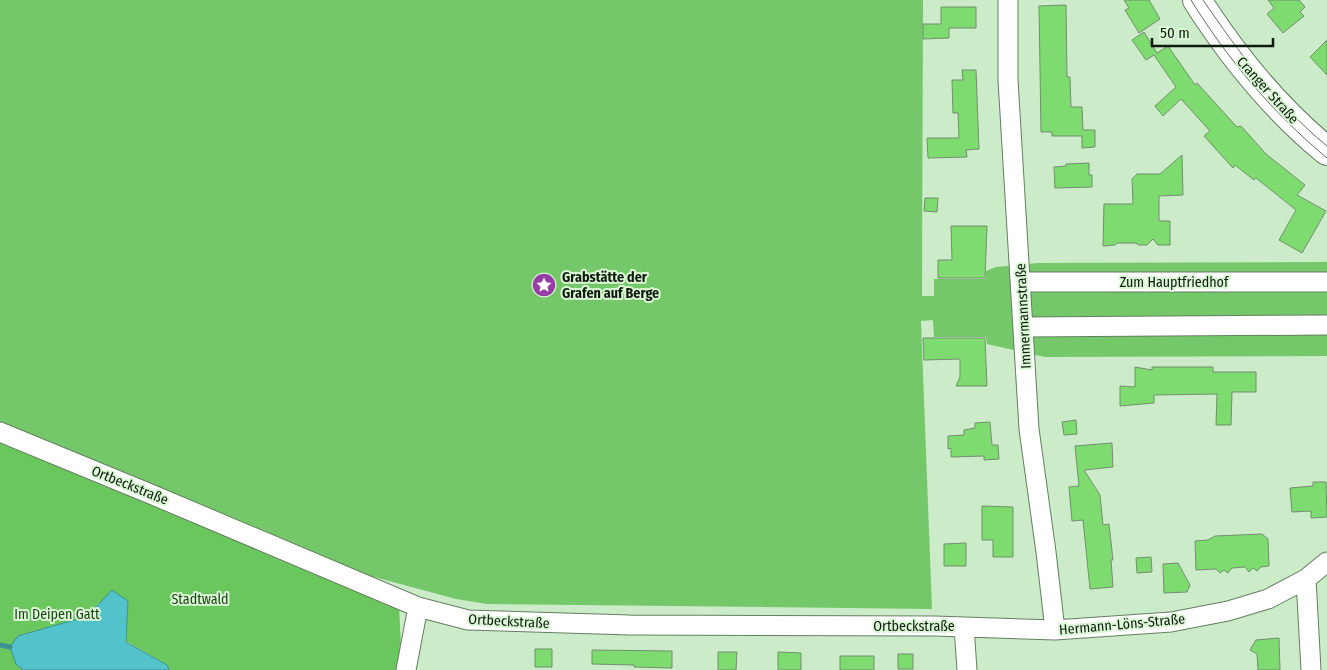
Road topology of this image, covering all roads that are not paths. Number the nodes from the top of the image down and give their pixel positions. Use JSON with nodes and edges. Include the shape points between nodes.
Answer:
{"nodes":[{"id":1,"x":1008,"y":0,"type":"edge"},
{"id":2,"x":1197,"y":0,"type":"edge"},
{"id":3,"x":1327,"y":151,"type":"edge"},
{"id":4,"x":1021,"y":282,"type":"junction"},
{"id":5,"x":1327,"y":282,"type":"edge"},
{"id":6,"x":1327,"y":325,"type":"edge"},
{"id":7,"x":1023,"y":327,"type":"junction"},
{"id":8,"x":0,"y":432,"type":"edge"},
{"id":9,"x":1327,"y":562,"type":"edge"},
{"id":10,"x":1306,"y":579,"type":"junction"},
{"id":11,"x":418,"y":607,"type":"junction"},
{"id":12,"x":964,"y":627,"type":"junction"},
{"id":13,"x":1055,"y":630,"type":"junction"},
{"id":14,"x":406,"y":670,"type":"edge"},
{"id":15,"x":966,"y":670,"type":"edge"},
{"id":16,"x":1311,"y":670,"type":"edge"}],
"edges":[{"from":1,"to":4,"type":"street","name":"Immermannstraße","via":[[1008,80]]},
{"from":2,"to":3,"type":"main road","name":"Cranger Straße","via":[[1212,24],[1276,103]]},
{"from":4,"to":5,"type":"street","name":"Zum Hauptfriedhof"},
{"from":4,"to":7,"type":"street","name":"Immermannstraße"},
{"from":6,"to":7,"type":"street"},
{"from":7,"to":13,"type":"street","name":"Immermannstraße","via":[[1029,429]]},
{"from":8,"to":11,"type":"street","name":"Ortbeckstraße"},
{"from":9,"to":10,"type":"street","name":"Hermann-Löns-Straße"},
{"from":10,"to":13,"type":"street","name":"Hermann-Löns-Straße","via":[[1268,599],[1228,611],[1171,622]]},
{"from":10,"to":16,"type":"street"},
{"from":11,"to":12,"type":"street","name":"Ortbeckstraße","via":[[468,620],[546,623]]},
{"from":11,"to":14,"type":"street"},
{"from":12,"to":13,"type":"street","name":"Hermann-Löns-Straße"},
{"from":12,"to":15,"type":"street"}]}
